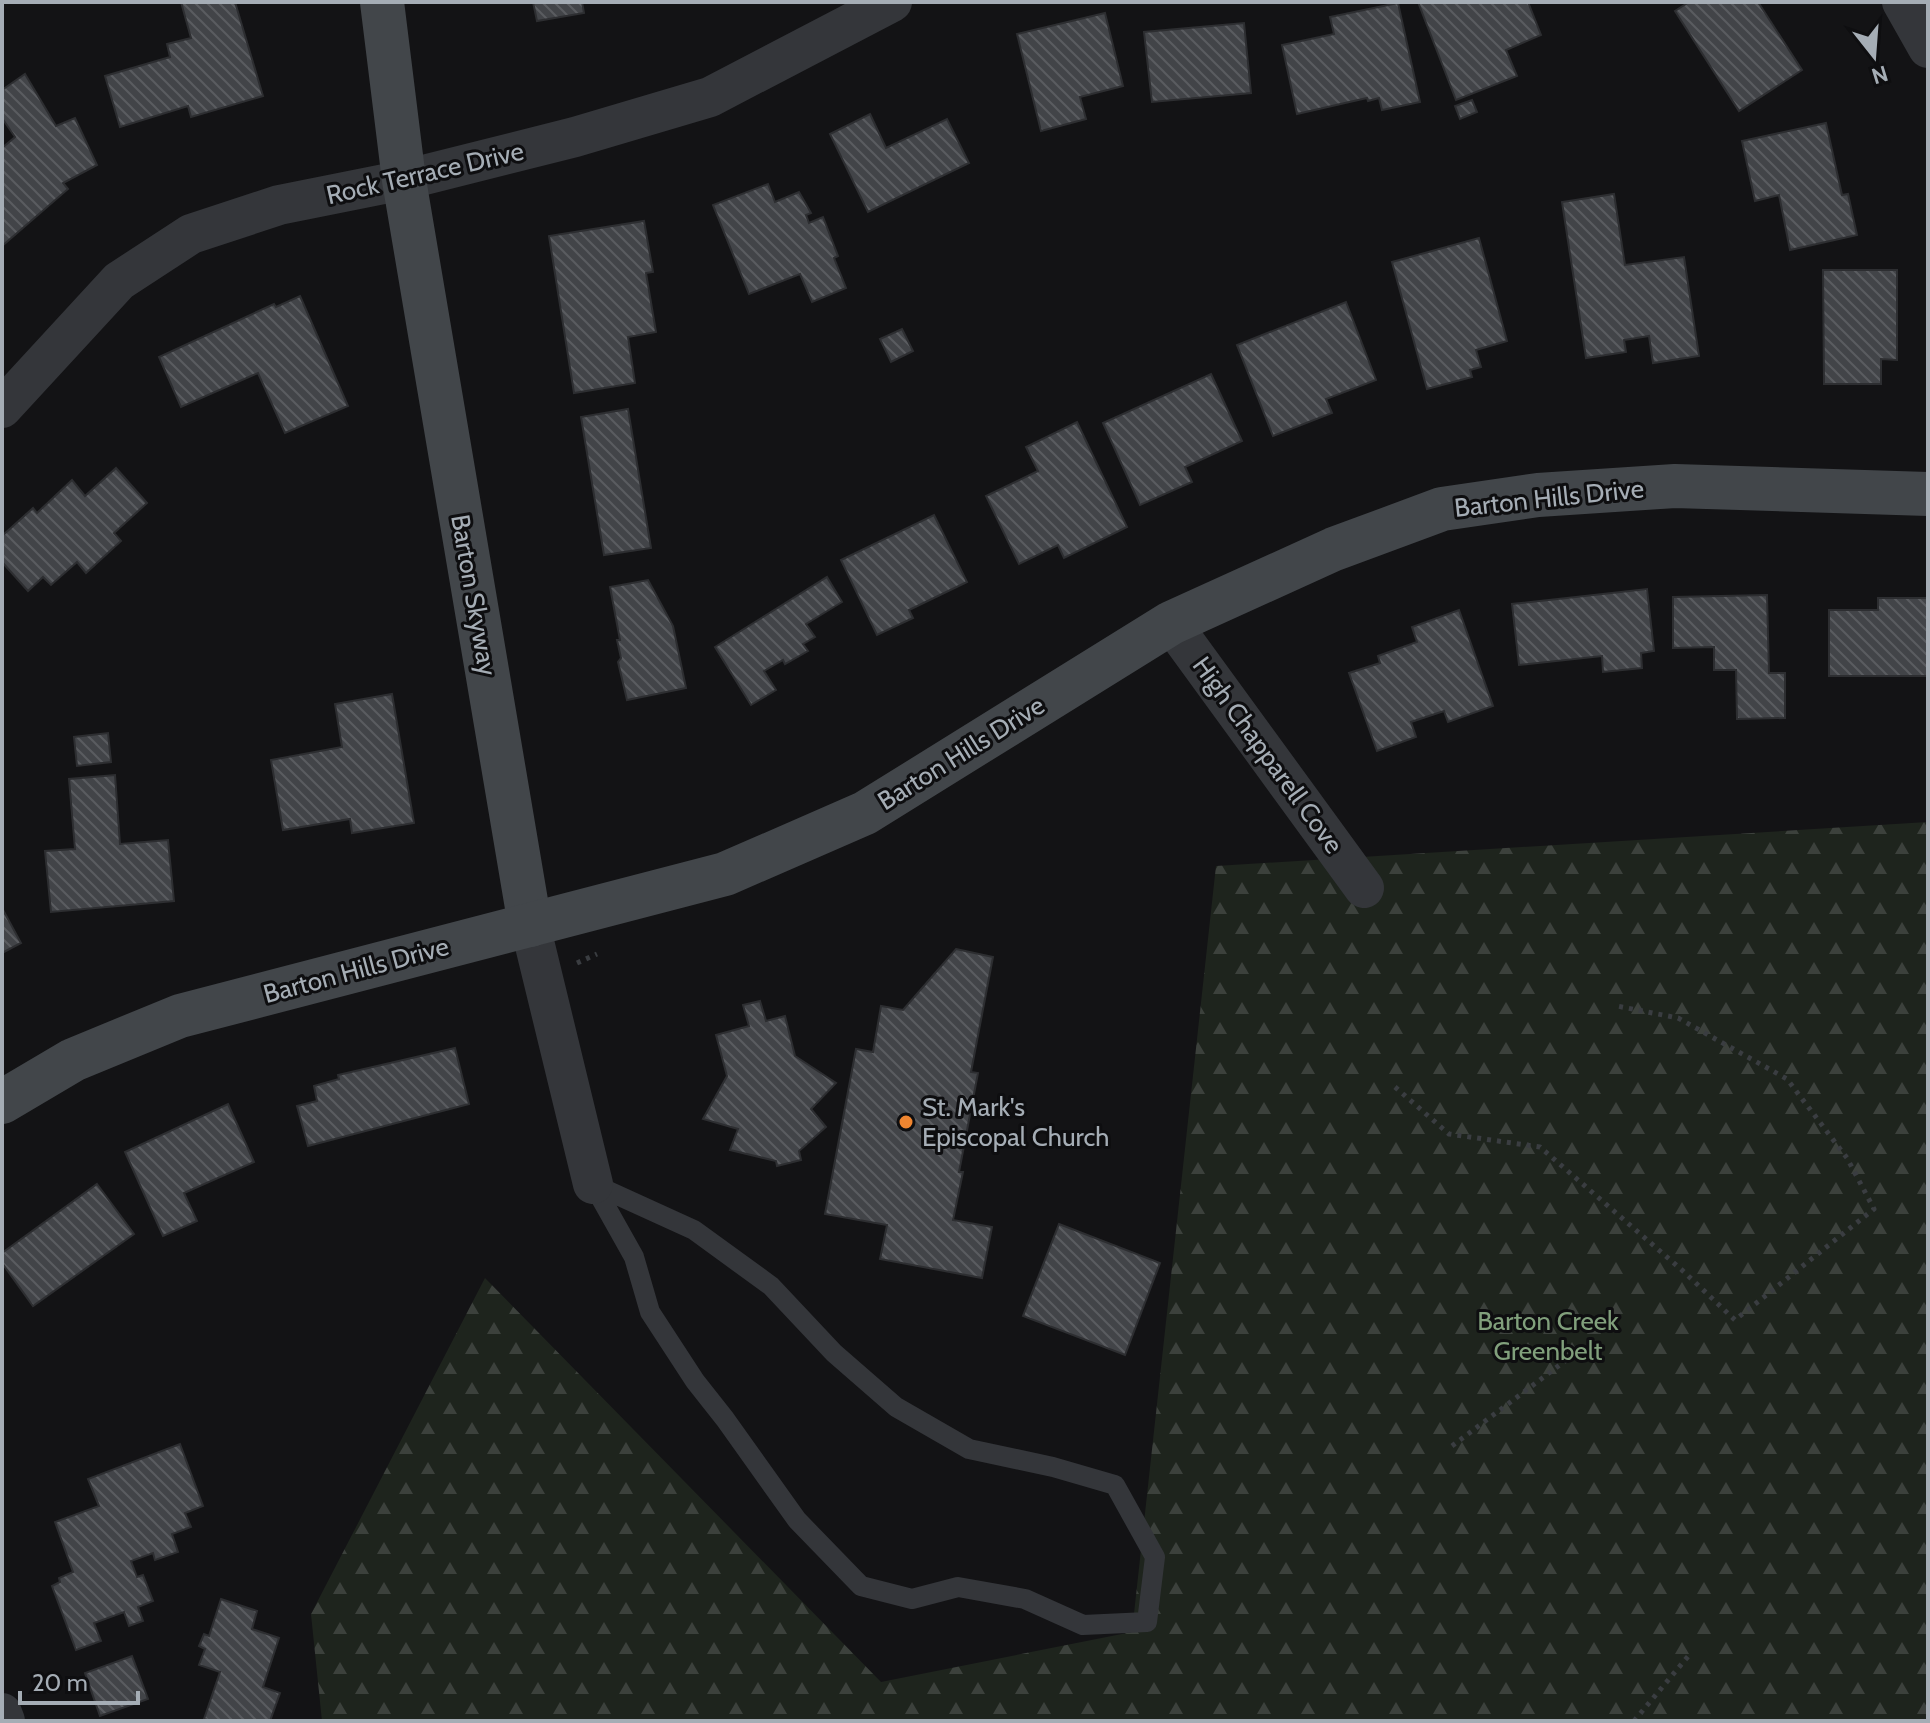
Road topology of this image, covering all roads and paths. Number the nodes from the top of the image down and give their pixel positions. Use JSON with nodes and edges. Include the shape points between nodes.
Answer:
{"nodes":[{"id":1,"x":382,"y":2,"type":"edge"},
{"id":2,"x":892,"y":2,"type":"edge"},
{"id":3,"x":1902,"y":2,"type":"edge"},
{"id":4,"x":1928,"y":48,"type":"edge"},
{"id":5,"x":404,"y":180,"type":"junction"},
{"id":6,"x":2,"y":408,"type":"edge"},
{"id":7,"x":1928,"y":494,"type":"edge"},
{"id":8,"x":1171,"y":623,"type":"junction"},
{"id":9,"x":1364,"y":888,"type":"dead end"},
{"id":10,"x":530,"y":925,"type":"junction"},
{"id":11,"x":1617,"y":1006,"type":"dead end"},
{"id":12,"x":1395,"y":1087,"type":"dead end"},
{"id":13,"x":2,"y":1102,"type":"edge"},
{"id":14,"x":593,"y":1184,"type":"junction"},
{"id":15,"x":1569,"y":1358,"type":"dead end"},
{"id":16,"x":1452,"y":1446,"type":"dead end"},
{"id":17,"x":1690,"y":1654,"type":"dead end"},
{"id":18,"x":2,"y":1713,"type":"edge"},
{"id":19,"x":5,"y":1721,"type":"edge"},
{"id":20,"x":1634,"y":1721,"type":"edge"}],
"edges":[{"from":1,"to":5,"type":"street","name":"Barton Skyway"},
{"from":2,"to":5,"type":"street","name":"Rock Terrace Drive","via":[[710,97]]},
{"from":3,"to":4,"type":"street"},
{"from":5,"to":6,"type":"street","name":"Rock Terrace Drive","via":[[279,205],[191,234],[119,281]]},
{"from":5,"to":10,"type":"street","name":"Barton Skyway"},
{"from":7,"to":8,"type":"street","name":"Barton Hills Drive","via":[[1675,486],[1538,495],[1442,509],[1334,549]]},
{"from":8,"to":9,"type":"street","name":"High Chapparell Cove"},
{"from":8,"to":10,"type":"street","name":"Barton Hills Drive","via":[[865,813],[725,874]]},
{"from":10,"to":13,"type":"street","name":"Barton Hills Drive","via":[[180,1016],[73,1060]]},
{"from":10,"to":14,"type":"street","name":"Barton Skyway"},
{"from":11,"to":12,"type":"path","via":[[1678,1018],[1787,1079],[1847,1158],[1874,1209],[1735,1320],[1540,1147],[1449,1134]]},
{"from":14,"to":14,"type":"lane","via":[[694,1230],[771,1286],[834,1353],[896,1407],[969,1449],[1115,1485],[1155,1557],[1147,1622],[1083,1625],[1025,1599],[958,1587],[912,1599],[861,1586],[797,1520],[695,1381],[650,1312],[634,1257]]},
{"from":15,"to":16,"type":"path"},
{"from":17,"to":20,"type":"path"},
{"from":18,"to":19,"type":"street"}]}
